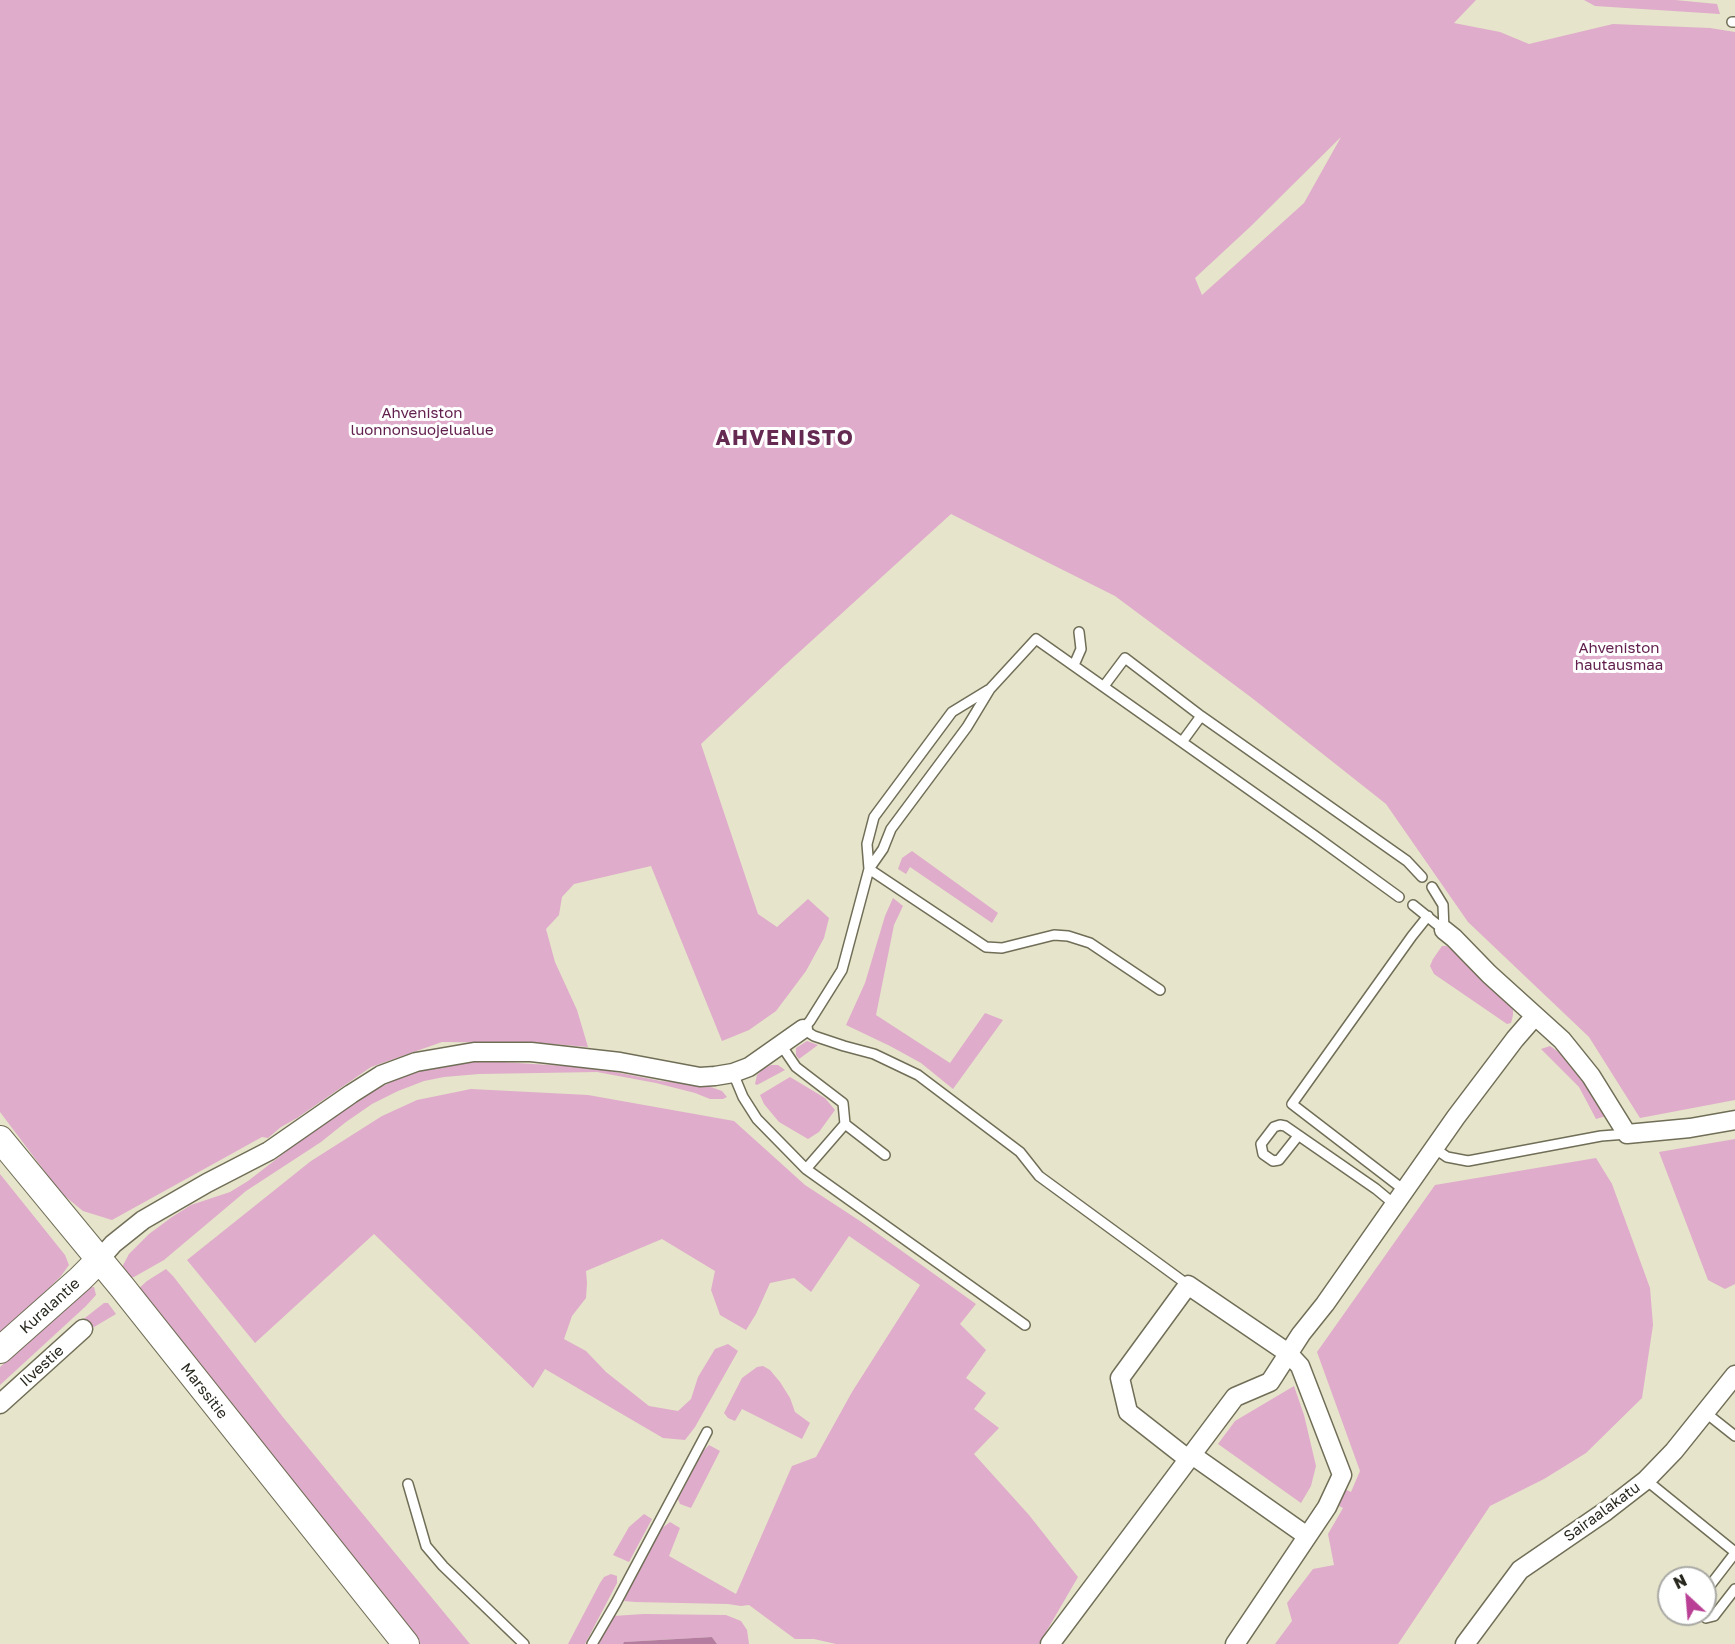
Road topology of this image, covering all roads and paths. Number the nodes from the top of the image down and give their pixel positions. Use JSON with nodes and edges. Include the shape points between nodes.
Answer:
{"nodes":[{"id":1,"x":1079,"y":632,"type":"dead end"},
{"id":2,"x":1074,"y":665,"type":"junction"},
{"id":3,"x":1104,"y":686,"type":"junction"},
{"id":4,"x":990,"y":689,"type":"junction"},
{"id":5,"x":1201,"y":716,"type":"junction"},
{"id":6,"x":1182,"y":742,"type":"junction"},
{"id":7,"x":869,"y":869,"type":"junction"},
{"id":8,"x":1422,"y":877,"type":"dead end"},
{"id":9,"x":1432,"y":886,"type":"dead end"},
{"id":10,"x":1399,"y":897,"type":"dead end"},
{"id":11,"x":1413,"y":905,"type":"dead end"},
{"id":12,"x":1428,"y":916,"type":"junction"},
{"id":13,"x":1444,"y":930,"type":"junction"},
{"id":14,"x":1160,"y":990,"type":"dead end"},
{"id":15,"x":1535,"y":1016,"type":"junction"},
{"id":16,"x":803,"y":1029,"type":"junction"},
{"id":17,"x":781,"y":1045,"type":"junction"},
{"id":18,"x":733,"y":1073,"type":"junction"},
{"id":19,"x":1735,"y":1120,"type":"edge"},
{"id":20,"x":845,"y":1124,"type":"junction"},
{"id":21,"x":1627,"y":1134,"type":"junction"},
{"id":22,"x":1298,"y":1136,"type":"dead end"},
{"id":23,"x":0,"y":1139,"type":"edge"},
{"id":24,"x":1434,"y":1148,"type":"junction"},
{"id":25,"x":885,"y":1155,"type":"dead end"},
{"id":26,"x":806,"y":1169,"type":"junction"},
{"id":27,"x":1399,"y":1197,"type":"junction"},
{"id":28,"x":99,"y":1260,"type":"junction"},
{"id":29,"x":1188,"y":1285,"type":"junction"},
{"id":30,"x":1025,"y":1325,"type":"dead end"},
{"id":31,"x":84,"y":1329,"type":"dead end"},
{"id":32,"x":0,"y":1350,"type":"edge"},
{"id":33,"x":1288,"y":1353,"type":"junction"},
{"id":34,"x":1735,"y":1375,"type":"edge"},
{"id":35,"x":0,"y":1404,"type":"edge"},
{"id":36,"x":1706,"y":1413,"type":"junction"},
{"id":37,"x":707,"y":1432,"type":"dead end"},
{"id":38,"x":1735,"y":1436,"type":"edge"},
{"id":39,"x":1190,"y":1457,"type":"junction"},
{"id":40,"x":1646,"y":1480,"type":"junction"},
{"id":41,"x":408,"y":1484,"type":"dead end"},
{"id":42,"x":1307,"y":1536,"type":"junction"},
{"id":43,"x":1735,"y":1552,"type":"edge"},
{"id":44,"x":1717,"y":1576,"type":"edge"},
{"id":45,"x":1735,"y":1589,"type":"edge"},
{"id":46,"x":1717,"y":1612,"type":"edge"},
{"id":47,"x":406,"y":1644,"type":"edge"},
{"id":48,"x":524,"y":1644,"type":"edge"},
{"id":49,"x":592,"y":1644,"type":"edge"},
{"id":50,"x":1050,"y":1644,"type":"edge"},
{"id":51,"x":1235,"y":1644,"type":"edge"},
{"id":52,"x":1465,"y":1644,"type":"edge"}],
"edges":[{"from":1,"to":2,"type":"lane","via":[[1081,649]]},
{"from":2,"to":3,"type":"lane"},
{"from":2,"to":4,"type":"lane","via":[[1036,639]]},
{"from":3,"to":5,"type":"lane","via":[[1125,658]]},
{"from":3,"to":6,"type":"lane"},
{"from":4,"to":7,"type":"lane","via":[[967,727],[891,829]]},
{"from":4,"to":7,"type":"lane","via":[[952,712],[874,817],[867,844]]},
{"from":5,"to":6,"type":"lane"},
{"from":5,"to":8,"type":"lane","via":[[1407,861]]},
{"from":6,"to":10,"type":"lane"},
{"from":7,"to":14,"type":"lane","via":[[986,947],[1002,948],[1054,935],[1068,936],[1090,943]]},
{"from":7,"to":16,"type":"lane","via":[[842,970]]},
{"from":9,"to":13,"type":"lane","via":[[1443,904]]},
{"from":11,"to":12,"type":"lane"},
{"from":12,"to":13,"type":"lane"},
{"from":12,"to":27,"type":"lane","via":[[1292,1104],[1373,1167]]},
{"from":13,"to":15,"type":"street"},
{"from":15,"to":21,"type":"street","via":[[1562,1040],[1591,1076]]},
{"from":15,"to":24,"type":"street"},
{"from":16,"to":17,"type":"street"},
{"from":16,"to":29,"type":"lane","via":[[874,1054],[918,1075],[1020,1152],[1039,1176]]},
{"from":17,"to":18,"type":"street"},
{"from":17,"to":20,"type":"lane","via":[[796,1067],[843,1102]]},
{"from":18,"to":26,"type":"lane","via":[[757,1119]]},
{"from":18,"to":28,"type":"street","via":[[700,1077],[620,1062],[531,1052],[474,1052],[416,1062],[381,1075],[269,1151],[143,1220]]},
{"from":19,"to":21,"type":"street"},
{"from":20,"to":25,"type":"lane"},
{"from":20,"to":26,"type":"lane"},
{"from":21,"to":24,"type":"lane","via":[[1468,1161],[1447,1157]]},
{"from":22,"to":27,"type":"lane","via":[[1376,1189]]},
{"from":23,"to":28,"type":"main road","name":"Marssitie"},
{"from":24,"to":27,"type":"street"},
{"from":26,"to":30,"type":"lane"},
{"from":27,"to":33,"type":"street"},
{"from":28,"to":32,"type":"main road","name":"Kuralantie"},
{"from":28,"to":47,"type":"main road","name":"Marssitie"},
{"from":29,"to":33,"type":"street"},
{"from":29,"to":39,"type":"street","via":[[1120,1378],[1128,1412]]},
{"from":31,"to":35,"type":"street","name":"Ilvestie"},
{"from":33,"to":39,"type":"street","via":[[1270,1382],[1235,1397]]},
{"from":33,"to":42,"type":"street","via":[[1300,1366],[1342,1475]]},
{"from":34,"to":36,"type":"street","name":"Sairaalakatu"},
{"from":36,"to":38,"type":"lane"},
{"from":36,"to":40,"type":"street","name":"Sairaalakatu"},
{"from":37,"to":49,"type":"lane"},
{"from":39,"to":42,"type":"street"},
{"from":39,"to":50,"type":"street"},
{"from":40,"to":43,"type":"lane"},
{"from":40,"to":52,"type":"street","name":"Sairaalakatu","via":[[1520,1570]]},
{"from":41,"to":48,"type":"lane","via":[[426,1546]]},
{"from":42,"to":51,"type":"street"},
{"from":43,"to":44,"type":"lane"},
{"from":45,"to":46,"type":"lane"}]}
